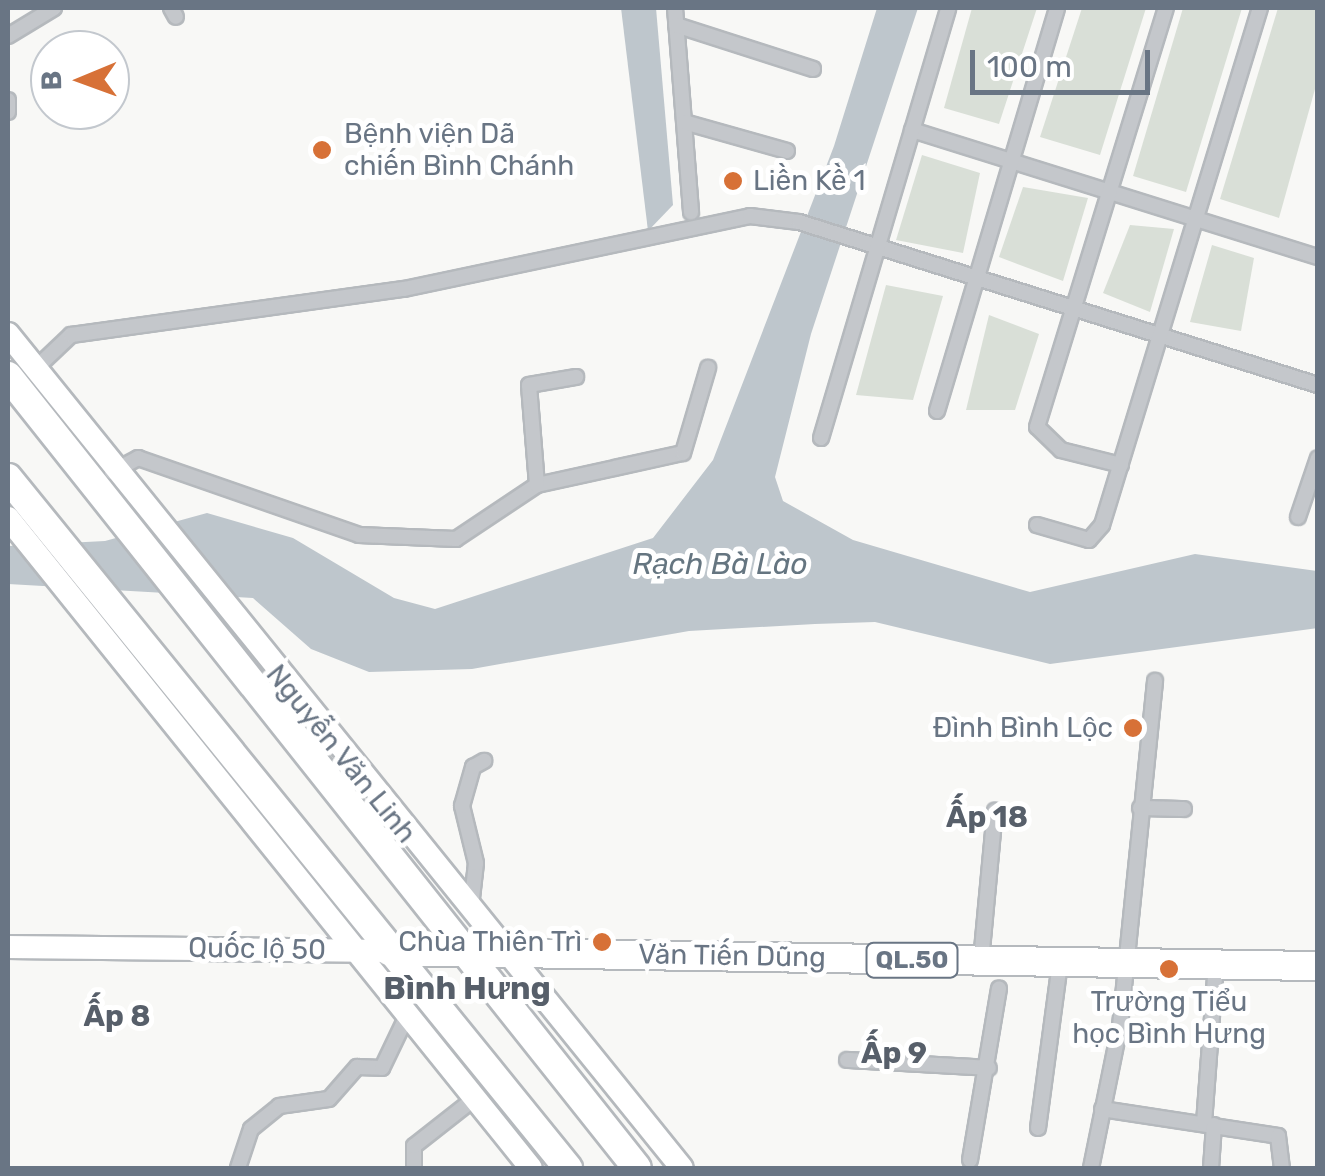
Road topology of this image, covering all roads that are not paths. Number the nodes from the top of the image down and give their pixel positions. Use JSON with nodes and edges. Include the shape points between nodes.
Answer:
{"nodes":[{"id":1,"x":54,"y":8,"type":"edge"},
{"id":2,"x":674,"y":8,"type":"edge"},
{"id":3,"x":948,"y":8,"type":"edge"},
{"id":4,"x":1057,"y":8,"type":"edge"},
{"id":5,"x":1166,"y":8,"type":"edge"},
{"id":6,"x":1260,"y":8,"type":"edge"},
{"id":7,"x":676,"y":26,"type":"junction"},
{"id":8,"x":8,"y":36,"type":"edge"},
{"id":9,"x":813,"y":70,"type":"dead end"},
{"id":10,"x":8,"y":100,"type":"edge"},
{"id":11,"x":8,"y":112,"type":"edge"},
{"id":12,"x":684,"y":122,"type":"junction"},
{"id":13,"x":912,"y":130,"type":"junction"},
{"id":14,"x":787,"y":151,"type":"dead end"},
{"id":15,"x":1011,"y":161,"type":"junction"},
{"id":16,"x":1107,"y":191,"type":"junction"},
{"id":17,"x":690,"y":212,"type":"dead end"},
{"id":18,"x":1196,"y":219,"type":"junction"},
{"id":19,"x":877,"y":248,"type":"junction"},
{"id":20,"x":1318,"y":257,"type":"edge"},
{"id":21,"x":978,"y":278,"type":"junction"},
{"id":22,"x":1075,"y":307,"type":"junction"},
{"id":23,"x":8,"y":334,"type":"edge"},
{"id":24,"x":1159,"y":338,"type":"junction"},
{"id":25,"x":708,"y":368,"type":"dead end"},
{"id":26,"x":21,"y":373,"type":"edge"},
{"id":27,"x":576,"y":378,"type":"dead end"},
{"id":28,"x":1318,"y":385,"type":"edge"},
{"id":29,"x":937,"y":410,"type":"dead end"},
{"id":30,"x":821,"y":438,"type":"dead end"},
{"id":31,"x":1318,"y":458,"type":"edge"},
{"id":32,"x":1120,"y":465,"type":"junction"},
{"id":33,"x":111,"y":473,"type":"junction"},
{"id":34,"x":8,"y":478,"type":"edge"},
{"id":35,"x":538,"y":485,"type":"junction"},
{"id":36,"x":129,"y":514,"type":"junction"},
{"id":37,"x":17,"y":516,"type":"edge"},
{"id":38,"x":1298,"y":517,"type":"dead end"},
{"id":39,"x":1036,"y":525,"type":"dead end"},
{"id":40,"x":210,"y":613,"type":"junction"},
{"id":41,"x":145,"y":667,"type":"junction"},
{"id":42,"x":1155,"y":681,"type":"dead end"},
{"id":43,"x":484,"y":761,"type":"dead end"},
{"id":44,"x":1140,"y":808,"type":"junction"},
{"id":45,"x":1184,"y":809,"type":"dead end"},
{"id":46,"x":996,"y":811,"type":"dead end"},
{"id":47,"x":470,"y":913,"type":"junction"},
{"id":48,"x":8,"y":946,"type":"edge"},
{"id":49,"x":351,"y":950,"type":"junction"},
{"id":50,"x":389,"y":951,"type":"junction"},
{"id":51,"x":458,"y":952,"type":"junction"},
{"id":52,"x":507,"y":954,"type":"junction"},
{"id":53,"x":981,"y":961,"type":"junction"},
{"id":54,"x":1128,"y":962,"type":"junction"},
{"id":55,"x":1060,"y":963,"type":"junction"},
{"id":56,"x":1216,"y":964,"type":"junction"},
{"id":57,"x":1318,"y":966,"type":"edge"},
{"id":58,"x":999,"y":988,"type":"dead end"},
{"id":59,"x":406,"y":1018,"type":"junction"},
{"id":60,"x":847,"y":1060,"type":"dead end"},
{"id":61,"x":989,"y":1068,"type":"junction"},
{"id":62,"x":474,"y":1099,"type":"junction"},
{"id":63,"x":1102,"y":1109,"type":"junction"},
{"id":64,"x":1209,"y":1124,"type":"junction"},
{"id":65,"x":1038,"y":1128,"type":"dead end"},
{"id":66,"x":970,"y":1160,"type":"dead end"},
{"id":67,"x":238,"y":1168,"type":"edge"},
{"id":68,"x":414,"y":1168,"type":"edge"},
{"id":69,"x":531,"y":1168,"type":"edge"},
{"id":70,"x":568,"y":1168,"type":"edge"},
{"id":71,"x":637,"y":1168,"type":"edge"},
{"id":72,"x":682,"y":1168,"type":"edge"},
{"id":73,"x":1091,"y":1168,"type":"edge"},
{"id":74,"x":1211,"y":1168,"type":"edge"},
{"id":75,"x":1282,"y":1168,"type":"edge"}],
"edges":[{"from":1,"to":8,"type":"street"},
{"from":2,"to":7,"type":"street"},
{"from":3,"to":13,"type":"street"},
{"from":4,"to":15,"type":"street"},
{"from":5,"to":16,"type":"street"},
{"from":6,"to":18,"type":"street"},
{"from":7,"to":9,"type":"street"},
{"from":7,"to":12,"type":"street"},
{"from":10,"to":11,"type":"street"},
{"from":12,"to":14,"type":"street"},
{"from":12,"to":17,"type":"street"},
{"from":13,"to":15,"type":"street"},
{"from":13,"to":19,"type":"street"},
{"from":15,"to":16,"type":"street"},
{"from":15,"to":21,"type":"street"},
{"from":16,"to":18,"type":"street"},
{"from":16,"to":22,"type":"street"},
{"from":18,"to":20,"type":"street"},
{"from":18,"to":24,"type":"street"},
{"from":19,"to":21,"type":"street"},
{"from":19,"to":26,"type":"street","via":[[799,222],[728,219],[404,289],[71,335]]},
{"from":19,"to":30,"type":"street"},
{"from":21,"to":22,"type":"street"},
{"from":21,"to":29,"type":"street"},
{"from":22,"to":24,"type":"street"},
{"from":22,"to":32,"type":"street","via":[[1039,434]]},
{"from":23,"to":26,"type":"main road","name":"Nguyễn Văn Linh"},
{"from":24,"to":28,"type":"street"},
{"from":24,"to":32,"type":"street"},
{"from":25,"to":35,"type":"street","via":[[682,454]]},
{"from":26,"to":33,"type":"main road","name":"Nguyễn Văn Linh"},
{"from":26,"to":36,"type":"highway","name":"Nguyễn Văn Linh"},
{"from":27,"to":35,"type":"street","via":[[529,385]]},
{"from":31,"to":38,"type":"street"},
{"from":32,"to":39,"type":"street","via":[[1089,540]]},
{"from":33,"to":35,"type":"street","via":[[138,458],[359,534],[456,539]]},
{"from":33,"to":36,"type":"main road","name":"Nguyễn Văn Linh"},
{"from":34,"to":37,"type":"highway"},
{"from":36,"to":40,"type":"highway","name":"Nguyễn Văn Linh"},
{"from":37,"to":41,"type":"highway"},
{"from":40,"to":47,"type":"main road","name":"Nguyễn Văn Linh"},
{"from":40,"to":51,"type":"highway","name":"Nguyễn Văn Linh"},
{"from":41,"to":49,"type":"main road"},
{"from":41,"to":50,"type":"highway"},
{"from":42,"to":44,"type":"street"},
{"from":43,"to":47,"type":"street","via":[[473,766],[462,806],[476,863]]},
{"from":44,"to":45,"type":"street"},
{"from":44,"to":54,"type":"street"},
{"from":46,"to":53,"type":"street"},
{"from":47,"to":52,"type":"main road","name":"Nguyễn Văn Linh"},
{"from":48,"to":49,"type":"main road","name":"Quốc lộ 50","number":"QL.50"},
{"from":49,"to":50,"type":"main road","name":"Quốc lộ 50","number":"QL.50"},
{"from":49,"to":59,"type":"main road"},
{"from":50,"to":51,"type":"highway","name":"Quốc lộ 50","number":"QL.50"},
{"from":50,"to":70,"type":"highway"},
{"from":51,"to":52,"type":"highway","name":"Quốc lộ 50","number":"QL.50"},
{"from":51,"to":71,"type":"highway","name":"Nguyễn Văn Linh"},
{"from":52,"to":53,"type":"highway","name":"Văn Tiến Dũng","number":"QL.50"},
{"from":52,"to":72,"type":"main road","name":"Nguyễn Văn Linh"},
{"from":53,"to":55,"type":"highway","name":"Văn Tiến Dũng","number":"QL.50"},
{"from":54,"to":55,"type":"highway","name":"Văn Tiến Dũng","number":"QL.50"},
{"from":54,"to":56,"type":"highway","name":"Văn Tiến Dũng","number":"QL.50"},
{"from":54,"to":63,"type":"street"},
{"from":55,"to":65,"type":"street"},
{"from":56,"to":57,"type":"highway","name":"Văn Tiến Dũng","number":"QL.50"},
{"from":56,"to":64,"type":"street"},
{"from":58,"to":61,"type":"street"},
{"from":59,"to":62,"type":"main road"},
{"from":59,"to":67,"type":"street","via":[[382,1068],[357,1067],[329,1099],[279,1106],[251,1129]]},
{"from":60,"to":61,"type":"street"},
{"from":61,"to":66,"type":"street"},
{"from":62,"to":68,"type":"street","via":[[414,1146]]},
{"from":62,"to":69,"type":"main road"},
{"from":63,"to":64,"type":"street"},
{"from":63,"to":73,"type":"street"},
{"from":64,"to":74,"type":"street"},
{"from":64,"to":75,"type":"street","via":[[1278,1136]]}]}
